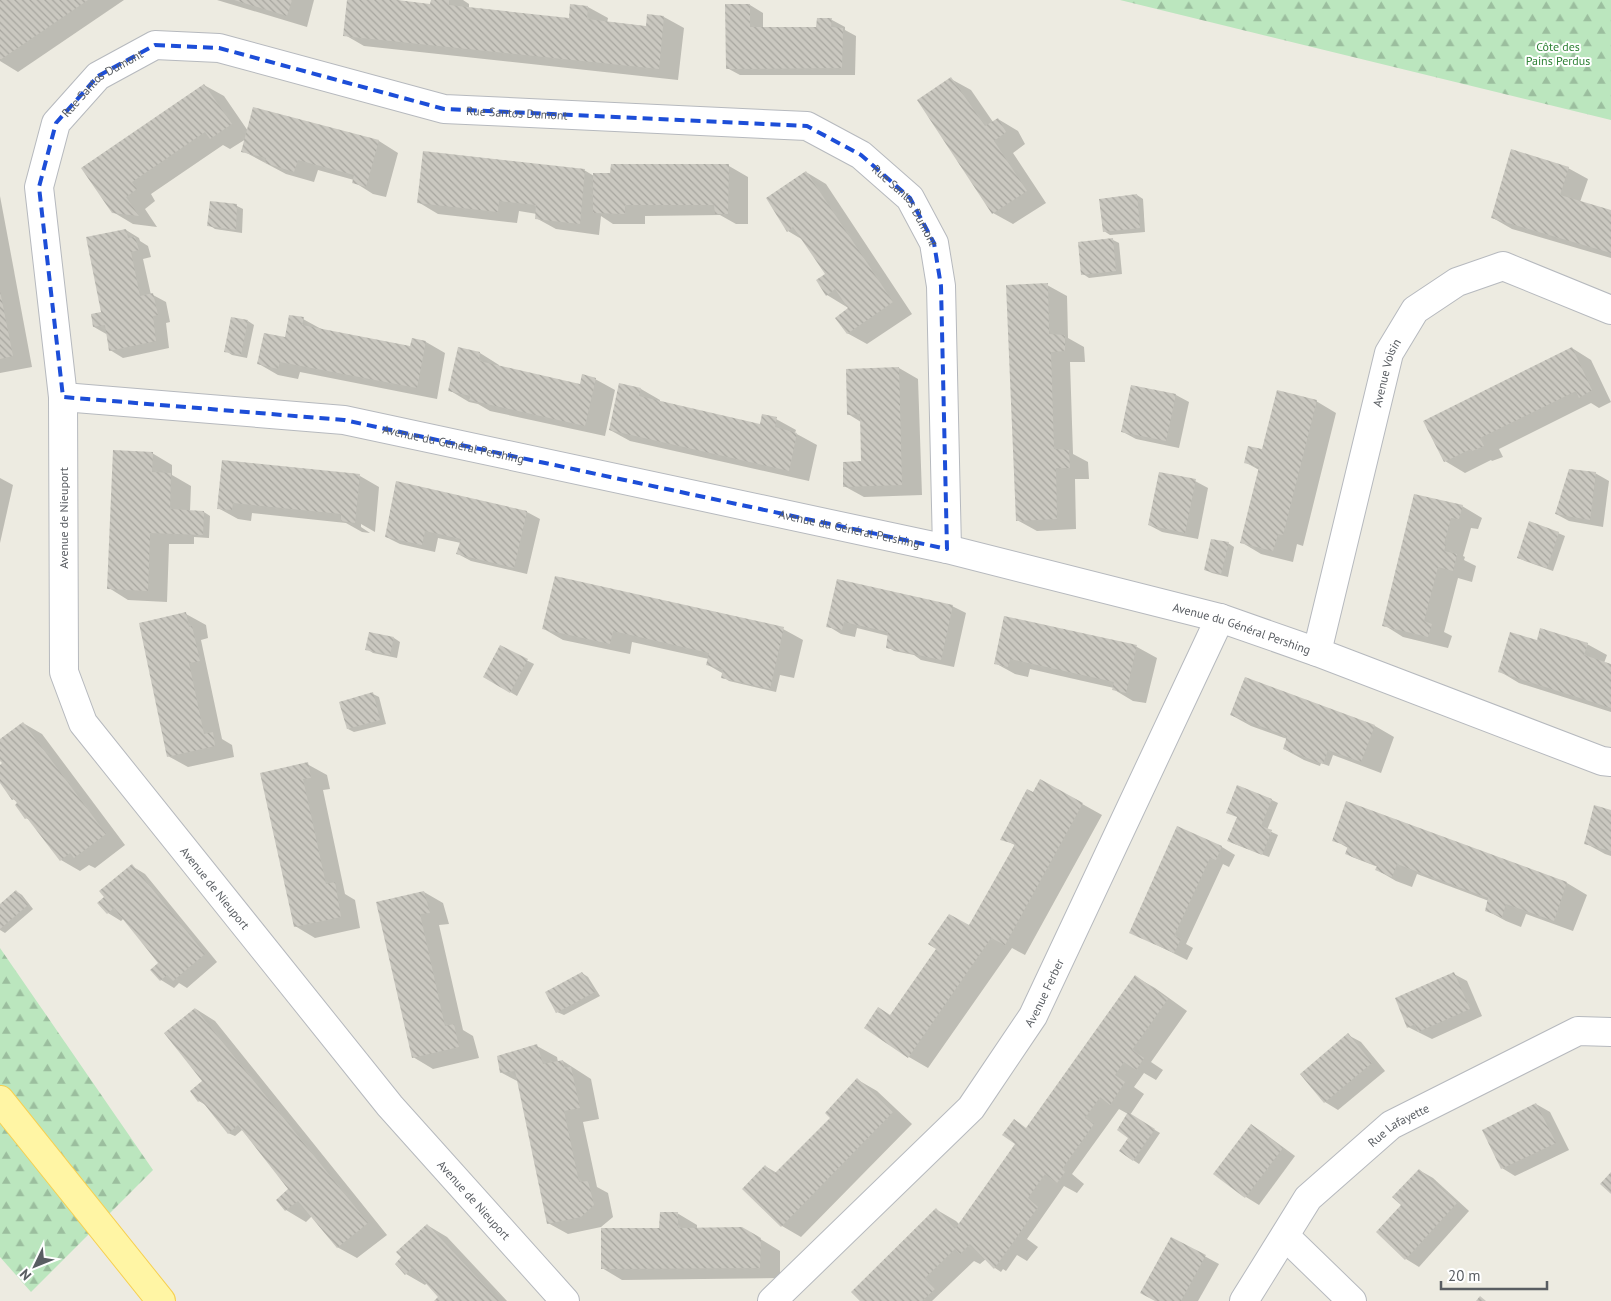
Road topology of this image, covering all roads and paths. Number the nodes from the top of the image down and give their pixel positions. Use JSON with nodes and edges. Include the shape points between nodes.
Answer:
{"nodes":[{"id":1,"x":1611,"y":310,"type":"edge"},
{"id":2,"x":63,"y":397,"type":"junction"},
{"id":3,"x":947,"y":549,"type":"junction"},
{"id":4,"x":1220,"y":618,"type":"junction"},
{"id":5,"x":1317,"y":652,"type":"junction"},
{"id":6,"x":1611,"y":762,"type":"edge"},
{"id":7,"x":1611,"y":1032,"type":"edge"},
{"id":8,"x":0,"y":1100,"type":"edge"},
{"id":9,"x":1285,"y":1236,"type":"junction"},
{"id":10,"x":161,"y":1301,"type":"edge"},
{"id":11,"x":566,"y":1301,"type":"edge"},
{"id":12,"x":772,"y":1301,"type":"edge"},
{"id":13,"x":1244,"y":1301,"type":"edge"},
{"id":14,"x":1352,"y":1301,"type":"edge"}],
"edges":[{"from":1,"to":5,"type":"street","name":"Avenue Voisin","via":[[1503,266],[1457,282],[1415,310],[1389,353]]},
{"from":2,"to":3,"type":"street","name":"Avenue du Général Pershing","via":[[344,420]]},
{"from":2,"to":3,"type":"street","name":"Rue Santos Dumont","via":[[39,187],[56,123],[98,76],[156,45],[220,48],[444,109],[807,126],[861,155],[910,198],[934,243],[941,286]]},
{"from":2,"to":11,"type":"street","name":"Avenue de Nieuport","via":[[64,672],[83,723],[390,1106]]},
{"from":3,"to":4,"type":"street","name":"Avenue du Général Pershing"},
{"from":4,"to":5,"type":"street","name":"Avenue du Général Pershing"},
{"from":4,"to":12,"type":"street","name":"Avenue Ferber","via":[[1033,1016],[971,1108]]},
{"from":5,"to":6,"type":"street","name":"Avenue du Général Pershing"},
{"from":7,"to":9,"type":"street","name":"Rue Lafayette","via":[[1578,1031],[1391,1125],[1308,1198]]},
{"from":8,"to":10,"type":"main road"},
{"from":9,"to":13,"type":"street","name":"Rue Lafayette"},
{"from":9,"to":14,"type":"street"}]}
